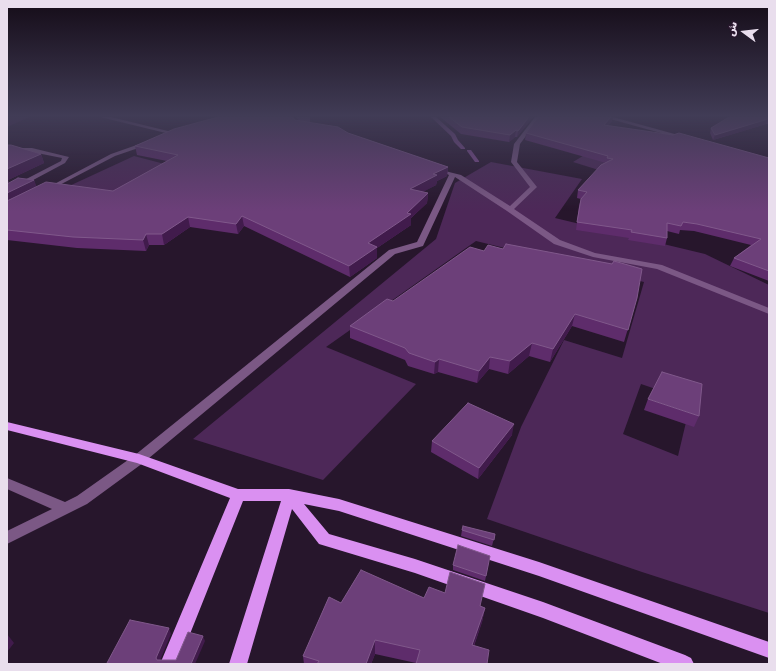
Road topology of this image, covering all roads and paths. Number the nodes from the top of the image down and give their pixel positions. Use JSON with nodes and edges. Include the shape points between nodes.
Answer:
{"nodes":[{"id":1,"x":131,"y":148,"type":"edge"},
{"id":2,"x":516,"y":148,"type":"edge"},
{"id":3,"x":7,"y":150,"type":"edge"},
{"id":4,"x":439,"y":169,"type":"edge"},
{"id":5,"x":453,"y":174,"type":"junction"},
{"id":6,"x":7,"y":192,"type":"edge"},
{"id":7,"x":40,"y":193,"type":"edge"},
{"id":8,"x":510,"y":209,"type":"junction"},
{"id":9,"x":769,"y":311,"type":"edge"},
{"id":10,"x":7,"y":426,"type":"edge"},
{"id":11,"x":139,"y":459,"type":"junction"},
{"id":12,"x":7,"y":483,"type":"edge"},
{"id":13,"x":238,"y":495,"type":"junction"},
{"id":14,"x":289,"y":495,"type":"junction"},
{"id":15,"x":65,"y":508,"type":"junction"},
{"id":16,"x":7,"y":538,"type":"edge"},
{"id":17,"x":769,"y":650,"type":"edge"},
{"id":18,"x":169,"y":664,"type":"edge"},
{"id":19,"x":238,"y":664,"type":"edge"},
{"id":20,"x":685,"y":664,"type":"edge"}],
"edges":[{"from":1,"to":7,"type":"street","via":[[113,154]]},
{"from":2,"to":8,"type":"street","via":[[514,162],[534,187]]},
{"from":3,"to":6,"type":"street","via":[[32,150],[66,157],[64,162]]},
{"from":4,"to":5,"type":"street"},
{"from":5,"to":8,"type":"street"},
{"from":5,"to":11,"type":"street","via":[[420,244],[392,252]]},
{"from":8,"to":9,"type":"street","via":[[557,242],[593,255],[659,267]]},
{"from":10,"to":11,"type":"main road"},
{"from":11,"to":13,"type":"main road"},
{"from":11,"to":15,"type":"street","via":[[82,500]]},
{"from":12,"to":15,"type":"street"},
{"from":13,"to":14,"type":"main road"},
{"from":13,"to":18,"type":"main road"},
{"from":14,"to":17,"type":"main road","via":[[339,505],[532,566]]},
{"from":14,"to":19,"type":"main road"},
{"from":14,"to":20,"type":"main road","via":[[324,539],[415,566]]},
{"from":15,"to":16,"type":"street"}]}
